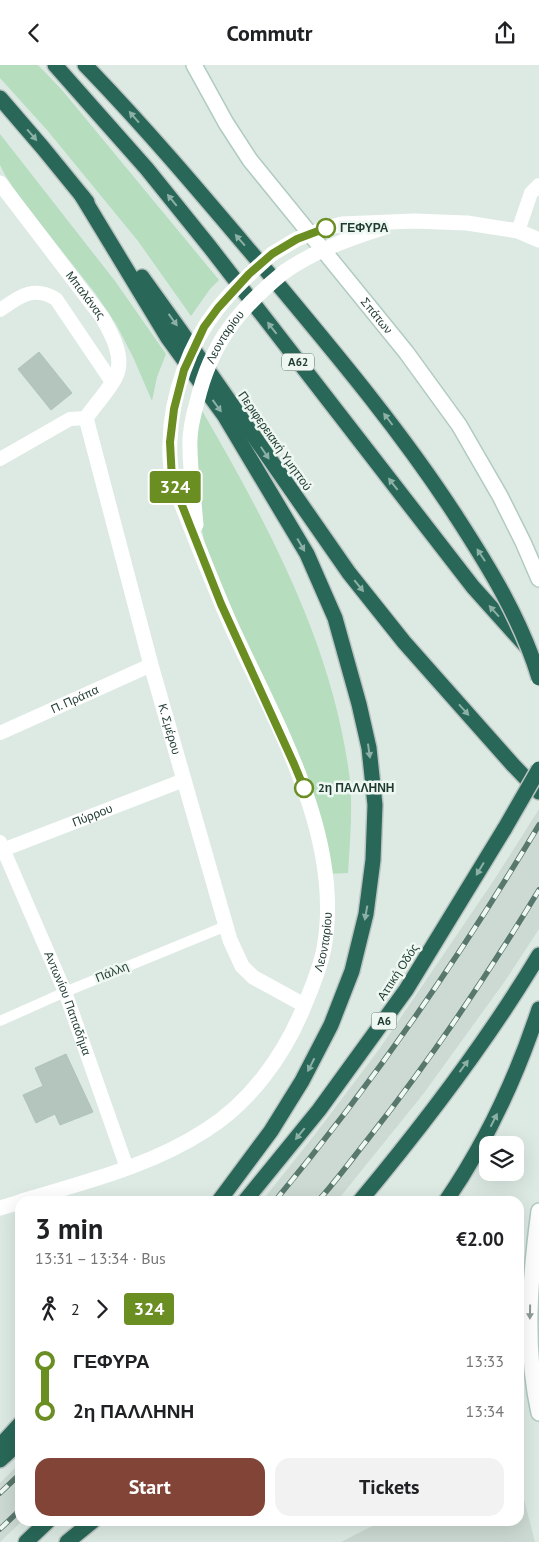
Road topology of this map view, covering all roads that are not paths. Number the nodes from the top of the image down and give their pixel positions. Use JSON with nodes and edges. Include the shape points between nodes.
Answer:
{"nodes":[{"id":1,"x":55,"y":65,"type":"edge"},
{"id":2,"x":85,"y":65,"type":"edge"},
{"id":3,"x":194,"y":65,"type":"edge"},
{"id":4,"x":0,"y":98,"type":"edge"},
{"id":5,"x":0,"y":183,"type":"edge"},
{"id":6,"x":539,"y":185,"type":"edge"},
{"id":7,"x":82,"y":196,"type":"junction"},
{"id":8,"x":398,"y":223,"type":"junction"},
{"id":9,"x":518,"y":231,"type":"junction"},
{"id":10,"x":309,"y":234,"type":"junction"},
{"id":11,"x":539,"y":240,"type":"edge"},
{"id":12,"x":323,"y":251,"type":"junction"},
{"id":13,"x":0,"y":310,"type":"edge"},
{"id":14,"x":112,"y":382,"type":"junction"},
{"id":15,"x":86,"y":418,"type":"junction"},
{"id":16,"x":1,"y":457,"type":"edge"},
{"id":17,"x":197,"y":542,"type":"junction"},
{"id":18,"x":539,"y":579,"type":"edge"},
{"id":19,"x":539,"y":660,"type":"edge"},
{"id":20,"x":151,"y":665,"type":"junction"},
{"id":21,"x":539,"y":678,"type":"edge"},
{"id":22,"x":0,"y":733,"type":"edge"},
{"id":23,"x":539,"y":769,"type":"edge"},
{"id":24,"x":184,"y":780,"type":"junction"},
{"id":25,"x":539,"y":792,"type":"edge"},
{"id":26,"x":1,"y":847,"type":"edge"},
{"id":27,"x":226,"y":926,"type":"junction"},
{"id":28,"x":539,"y":955,"type":"edge"},
{"id":29,"x":65,"y":992,"type":"junction"},
{"id":30,"x":304,"y":1005,"type":"junction"},
{"id":31,"x":539,"y":1009,"type":"edge"},
{"id":32,"x":0,"y":1021,"type":"edge"},
{"id":33,"x":127,"y":1169,"type":"junction"},
{"id":34,"x":40,"y":1196,"type":"edge"},
{"id":35,"x":223,"y":1196,"type":"edge"},
{"id":36,"x":249,"y":1196,"type":"edge"},
{"id":37,"x":364,"y":1196,"type":"edge"},
{"id":38,"x":449,"y":1196,"type":"edge"},
{"id":39,"x":15,"y":1204,"type":"edge"},
{"id":40,"x":0,"y":1208,"type":"edge"},
{"id":41,"x":539,"y":1211,"type":"edge"},
{"id":42,"x":539,"y":1413,"type":"edge"},
{"id":43,"x":15,"y":1430,"type":"edge"},
{"id":44,"x":0,"y":1446,"type":"edge"},
{"id":45,"x":15,"y":1446,"type":"edge"},
{"id":46,"x":0,"y":1460,"type":"edge"},
{"id":47,"x":43,"y":1526,"type":"edge"},
{"id":48,"x":86,"y":1526,"type":"edge"},
{"id":49,"x":26,"y":1542,"type":"edge"},
{"id":50,"x":67,"y":1542,"type":"edge"}],
"edges":[{"from":19,"to":1,"type":"highway","number":"Α62","one_way":true,"via":[[473,587],[147,169]]},
{"from":21,"to":2,"type":"highway","one_way":true,"bridge":true,"via":[[512,612],[487,565],[426,471],[359,381],[175,164]]},
{"from":3,"to":10,"type":"street","name":"Σπάτων","via":[[250,160]]},
{"from":4,"to":7,"type":"highway","name":"Περιφερειακή Υμηττού","one_way":true},
{"from":5,"to":14,"type":"street","name":"Μπαλάνας","via":[[102,317],[114,338],[118,359],[117,375]]},
{"from":6,"to":9,"type":"street","via":[[531,193]]},
{"from":7,"to":25,"type":"highway","name":"Περιφερειακή Υμηττού","one_way":true,"via":[[180,330],[349,573],[404,642]]},
{"from":7,"to":35,"type":"highway","one_way":true,"via":[[168,338],[224,415],[307,554],[335,618],[369,747],[375,805],[373,860],[366,914],[352,971],[331,1025],[302,1081],[271,1131]]},
{"from":8,"to":9,"type":"street","name":"Λεονταρίου","via":[[467,223]]},
{"from":8,"to":10,"type":"street","name":"Λεονταρίου","via":[[342,224]]},
{"from":8,"to":12,"type":"street","name":"Λεονταρίου"},
{"from":9,"to":11,"type":"street","name":"Λεονταρίου"},
{"from":10,"to":12,"type":"street","name":"Σπάτων"},
{"from":10,"to":17,"type":"street","name":"Λεονταρίου","bridge":true,"via":[[272,254],[218,308],[204,327],[179,385],[170,442],[172,480]]},
{"from":12,"to":17,"type":"street","name":"Λεονταρίου","bridge":true,"via":[[284,272],[247,305],[221,338],[204,373],[189,446]]},
{"from":12,"to":18,"type":"street","name":"Σπάτων","via":[[406,352],[459,425],[524,542]]},
{"from":13,"to":14,"type":"street","via":[[33,293],[46,293],[56,299]]},
{"from":14,"to":15,"type":"street","name":"Μπαλάνας"},
{"from":15,"to":16,"type":"street","via":[[70,419]]},
{"from":15,"to":20,"type":"street","name":"Κ. Σμέρου"},
{"from":17,"to":30,"type":"street","name":"Λεονταρίου","via":[[221,604],[294,764],[311,806],[321,847],[328,912],[317,976]]},
{"from":20,"to":22,"type":"street","name":"Π. Πράπα"},
{"from":20,"to":24,"type":"street","name":"Κ. Σμέρου"},
{"from":23,"to":36,"type":"highway","name":"Αττική Οδός","number":"Α6","one_way":true,"bridge":true,"via":[[406,990],[319,1110]]},
{"from":24,"to":26,"type":"street","name":"Πύρρου"},
{"from":24,"to":27,"type":"street","name":"Κ. Σμέρου"},
{"from":26,"to":29,"type":"street","name":"Αντωνίου Παπαδήμα"},
{"from":27,"to":29,"type":"street","name":"Πάλλη"},
{"from":27,"to":30,"type":"street","name":"Κ. Σμέρου","via":[[242,966],[253,977]]},
{"from":37,"to":28,"type":"highway","one_way":true,"via":[[487,1035]]},
{"from":29,"to":32,"type":"street","name":"Πάλλη"},
{"from":29,"to":33,"type":"street","name":"Αντωνίου Παπαδήμα"},
{"from":30,"to":33,"type":"street","name":"Λεονταρίου","via":[[293,1033],[276,1060],[229,1114],[178,1146]]},
{"from":38,"to":31,"type":"highway","one_way":true,"via":[[503,1103]]},
{"from":33,"to":34,"type":"street","name":"Λεονταρίου"},
{"from":39,"to":40,"type":"street","name":"Λεονταρίου"},
{"from":41,"to":42,"type":"street","one_way":true,"via":[[529,1315],[531,1367]]},
{"from":43,"to":44,"type":"highway"},
{"from":45,"to":46,"type":"highway"},
{"from":47,"to":49,"type":"highway"},
{"from":48,"to":50,"type":"highway"}]}
